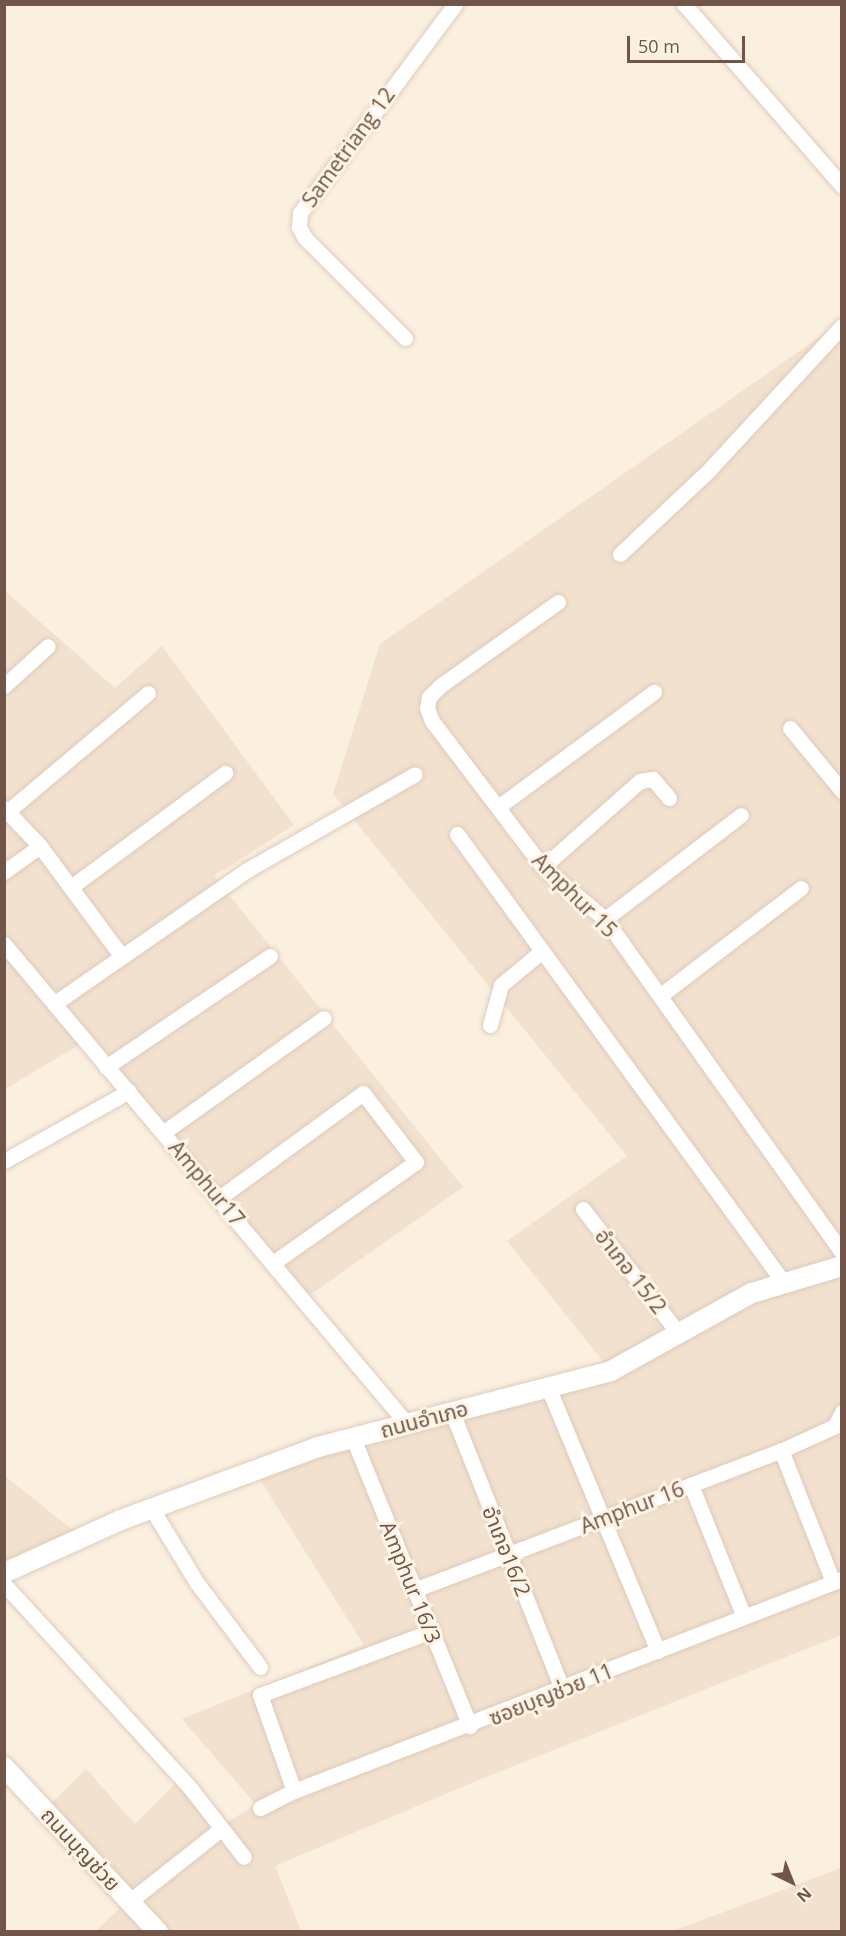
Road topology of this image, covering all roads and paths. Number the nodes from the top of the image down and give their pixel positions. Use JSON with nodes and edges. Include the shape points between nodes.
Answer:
{"nodes":[{"id":1,"x":455,"y":4,"type":"edge"},
{"id":2,"x":690,"y":8,"type":"edge"},
{"id":3,"x":842,"y":186,"type":"edge"},
{"id":4,"x":842,"y":326,"type":"edge"},
{"id":5,"x":405,"y":338,"type":"dead end"},
{"id":6,"x":620,"y":555,"type":"dead end"},
{"id":7,"x":558,"y":602,"type":"dead end"},
{"id":8,"x":48,"y":646,"type":"dead end"},
{"id":9,"x":4,"y":686,"type":"edge"},
{"id":10,"x":654,"y":692,"type":"dead end"},
{"id":11,"x":148,"y":693,"type":"dead end"},
{"id":12,"x":790,"y":728,"type":"dead end"},
{"id":13,"x":225,"y":773,"type":"dead end"},
{"id":14,"x":415,"y":774,"type":"dead end"},
{"id":15,"x":842,"y":791,"type":"edge"},
{"id":16,"x":669,"y":798,"type":"dead end"},
{"id":17,"x":498,"y":807,"type":"junction"},
{"id":18,"x":6,"y":810,"type":"edge"},
{"id":19,"x":741,"y":815,"type":"dead end"},
{"id":20,"x":457,"y":834,"type":"dead end"},
{"id":21,"x":40,"y":846,"type":"junction"},
{"id":22,"x":543,"y":867,"type":"junction"},
{"id":23,"x":4,"y":872,"type":"edge"},
{"id":24,"x":70,"y":887,"type":"junction"},
{"id":25,"x":801,"y":888,"type":"dead end"},
{"id":26,"x":605,"y":919,"type":"junction"},
{"id":27,"x":4,"y":944,"type":"edge"},
{"id":28,"x":542,"y":951,"type":"junction"},
{"id":29,"x":120,"y":954,"type":"junction"},
{"id":30,"x":270,"y":956,"type":"dead end"},
{"id":31,"x":661,"y":995,"type":"junction"},
{"id":32,"x":55,"y":1003,"type":"junction"},
{"id":33,"x":324,"y":1018,"type":"dead end"},
{"id":34,"x":490,"y":1025,"type":"dead end"},
{"id":35,"x":106,"y":1067,"type":"junction"},
{"id":36,"x":129,"y":1091,"type":"junction"},
{"id":37,"x":164,"y":1132,"type":"junction"},
{"id":38,"x":4,"y":1161,"type":"edge"},
{"id":39,"x":219,"y":1198,"type":"junction"},
{"id":40,"x":584,"y":1209,"type":"dead end"},
{"id":41,"x":842,"y":1253,"type":"edge"},
{"id":42,"x":273,"y":1263,"type":"junction"},
{"id":43,"x":842,"y":1266,"type":"edge"},
{"id":44,"x":784,"y":1283,"type":"junction"},
{"id":45,"x":679,"y":1334,"type":"junction"},
{"id":46,"x":548,"y":1387,"type":"junction"},
{"id":47,"x":452,"y":1412,"type":"junction"},
{"id":48,"x":841,"y":1414,"type":"edge"},
{"id":49,"x":407,"y":1424,"type":"junction"},
{"id":50,"x":353,"y":1438,"type":"junction"},
{"id":51,"x":781,"y":1450,"type":"junction"},
{"id":52,"x":691,"y":1485,"type":"junction"},
{"id":53,"x":152,"y":1509,"type":"junction"},
{"id":54,"x":603,"y":1518,"type":"junction"},
{"id":55,"x":508,"y":1554,"type":"junction"},
{"id":56,"x":4,"y":1573,"type":"edge"},
{"id":57,"x":837,"y":1580,"type":"edge"},
{"id":58,"x":4,"y":1584,"type":"edge"},
{"id":59,"x":414,"y":1590,"type":"junction"},
{"id":60,"x":744,"y":1617,"type":"junction"},
{"id":61,"x":431,"y":1630,"type":"junction"},
{"id":62,"x":658,"y":1651,"type":"junction"},
{"id":63,"x":260,"y":1667,"type":"dead end"},
{"id":64,"x":562,"y":1689,"type":"junction"},
{"id":65,"x":470,"y":1726,"type":"junction"},
{"id":66,"x":4,"y":1767,"type":"edge"},
{"id":67,"x":294,"y":1791,"type":"junction"},
{"id":68,"x":261,"y":1808,"type":"dead end"},
{"id":69,"x":222,"y":1828,"type":"junction"},
{"id":70,"x":244,"y":1857,"type":"dead end"},
{"id":71,"x":130,"y":1901,"type":"junction"},
{"id":72,"x":158,"y":1932,"type":"edge"}],
"edges":[{"from":1,"to":5,"type":"street","name":"Sametriang 12","via":[[300,213],[298,227],[304,238]]},
{"from":2,"to":3,"type":"street"},
{"from":4,"to":6,"type":"street","via":[[709,470]]},
{"from":7,"to":17,"type":"street","name":"Amphur 15","via":[[429,698],[427,708],[432,722]]},
{"from":8,"to":9,"type":"street"},
{"from":10,"to":17,"type":"street"},
{"from":11,"to":18,"type":"street"},
{"from":12,"to":15,"type":"street"},
{"from":13,"to":24,"type":"street"},
{"from":14,"to":29,"type":"street","via":[[247,870]]},
{"from":16,"to":22,"type":"street","via":[[653,779],[640,781]]},
{"from":17,"to":22,"type":"street","name":"Amphur 15"},
{"from":18,"to":21,"type":"street"},
{"from":19,"to":26,"type":"street"},
{"from":20,"to":28,"type":"street"},
{"from":21,"to":23,"type":"street"},
{"from":21,"to":24,"type":"street"},
{"from":22,"to":26,"type":"street","name":"Amphur 15"},
{"from":24,"to":29,"type":"street"},
{"from":25,"to":31,"type":"street"},
{"from":26,"to":31,"type":"street","name":"Amphur 15"},
{"from":27,"to":32,"type":"street","name":"Amphur17"},
{"from":28,"to":34,"type":"street","via":[[501,985]]},
{"from":28,"to":44,"type":"street"},
{"from":29,"to":32,"type":"street"},
{"from":30,"to":35,"type":"street"},
{"from":31,"to":41,"type":"street","name":"Amphur 15"},
{"from":32,"to":35,"type":"street","name":"Amphur17"},
{"from":33,"to":37,"type":"street"},
{"from":35,"to":36,"type":"street","name":"Amphur17"},
{"from":36,"to":37,"type":"street","name":"Amphur17"},
{"from":36,"to":38,"type":"street"},
{"from":37,"to":39,"type":"street","name":"Amphur17"},
{"from":39,"to":42,"type":"street","name":"Amphur17"},
{"from":39,"to":42,"type":"street","via":[[363,1093],[416,1162]]},
{"from":40,"to":45,"type":"street","name":"อำเภอ 15/2"},
{"from":42,"to":49,"type":"street","name":"Amphur17"},
{"from":43,"to":44,"type":"street","name":"ถนนอำเภอ"},
{"from":44,"to":45,"type":"street","name":"ถนนอำเภอ","via":[[752,1293]]},
{"from":45,"to":46,"type":"street","name":"ถนนอำเภอ","via":[[611,1371]]},
{"from":46,"to":47,"type":"street","name":"ถนนอำเภอ"},
{"from":46,"to":54,"type":"street"},
{"from":47,"to":49,"type":"street","name":"ถนนอำเภอ"},
{"from":47,"to":55,"type":"street","name":"อำเภอ16/2"},
{"from":48,"to":51,"type":"street","name":"Amphur 16","via":[[835,1426]]},
{"from":49,"to":50,"type":"street","name":"ถนนอำเภอ"},
{"from":50,"to":53,"type":"street","name":"ถนนอำเภอ","via":[[318,1447]]},
{"from":50,"to":59,"type":"street","name":"Amphur 16/3"},
{"from":51,"to":52,"type":"street","name":"Amphur 16"},
{"from":51,"to":57,"type":"street"},
{"from":52,"to":54,"type":"street","name":"Amphur 16"},
{"from":52,"to":60,"type":"street"},
{"from":53,"to":56,"type":"street","name":"ถนนอำเภอ"},
{"from":53,"to":63,"type":"street","via":[[197,1583]]},
{"from":54,"to":55,"type":"street","name":"Amphur 16"},
{"from":54,"to":62,"type":"street"},
{"from":55,"to":59,"type":"street","name":"Amphur 16"},
{"from":55,"to":64,"type":"street","name":"อำเภอ16/2"},
{"from":57,"to":60,"type":"street","name":"ซอยบุญช่วย 11"},
{"from":58,"to":69,"type":"street"},
{"from":59,"to":61,"type":"street","name":"Amphur 16/3"},
{"from":60,"to":62,"type":"street","name":"ซอยบุญช่วย 11"},
{"from":61,"to":65,"type":"street","name":"Amphur 16/3"},
{"from":61,"to":67,"type":"street","via":[[260,1695]]},
{"from":62,"to":64,"type":"street","name":"ซอยบุญช่วย 11"},
{"from":64,"to":65,"type":"street","name":"ซอยบุญช่วย 11"},
{"from":65,"to":67,"type":"street","name":"ซอยบุญช่วย 11"},
{"from":66,"to":71,"type":"street","name":"ถนนบุญช่วย"},
{"from":67,"to":68,"type":"street","name":"ซอยบุญช่วย 11"},
{"from":69,"to":70,"type":"street"},
{"from":69,"to":71,"type":"street"},
{"from":71,"to":72,"type":"street","name":"ถนนบุญช่วย"}]}
